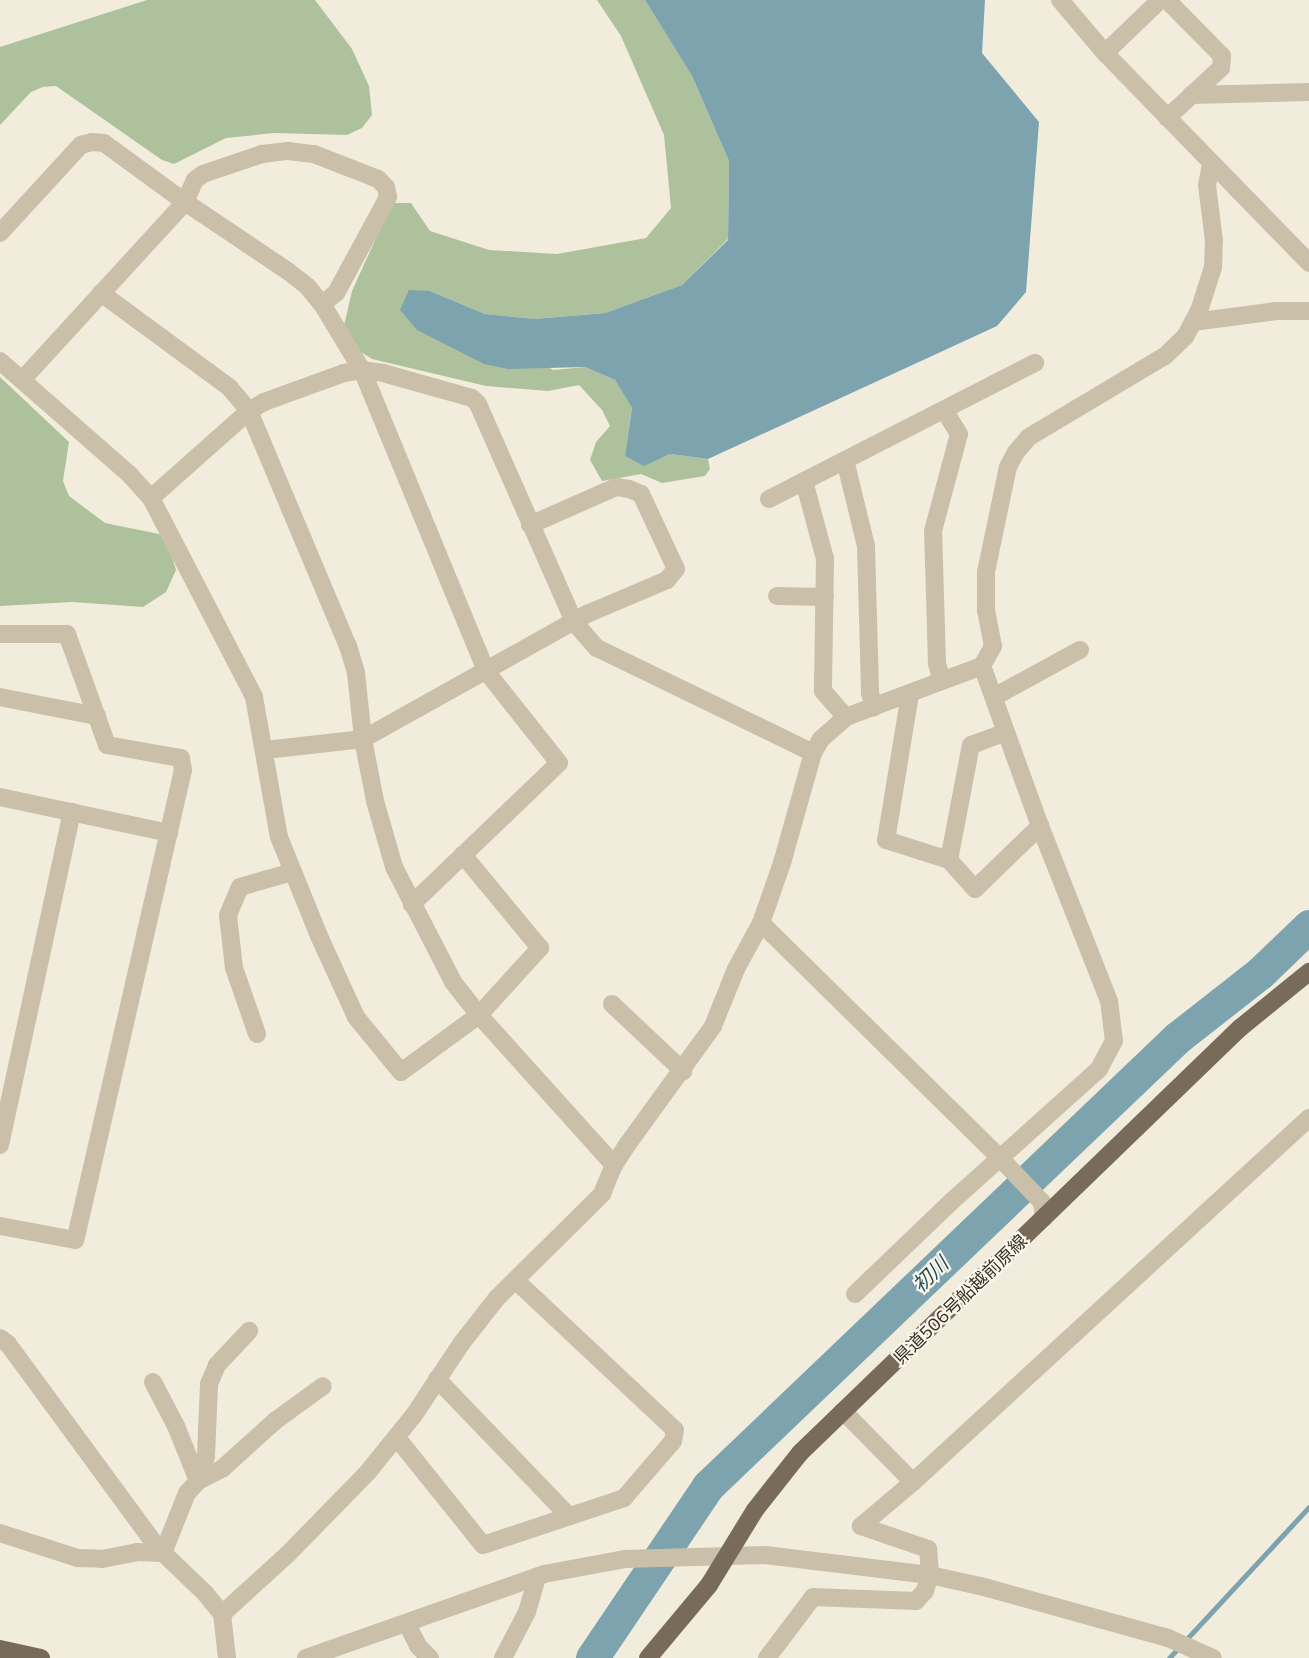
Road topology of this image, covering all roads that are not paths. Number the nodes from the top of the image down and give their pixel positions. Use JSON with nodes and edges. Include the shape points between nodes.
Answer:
{"nodes":[{"id":1,"x":1060,"y":0,"type":"edge"},
{"id":2,"x":1160,"y":0,"type":"edge"},
{"id":3,"x":1167,"y":0,"type":"edge"},
{"id":4,"x":1105,"y":53,"type":"junction"},
{"id":5,"x":1309,"y":92,"type":"edge"},
{"id":6,"x":1191,"y":95,"type":"junction"},
{"id":7,"x":1167,"y":118,"type":"junction"},
{"id":8,"x":1211,"y":164,"type":"junction"},
{"id":9,"x":185,"y":202,"type":"junction"},
{"id":10,"x":0,"y":232,"type":"edge"},
{"id":11,"x":1309,"y":263,"type":"edge"},
{"id":12,"x":101,"y":292,"type":"junction"},
{"id":13,"x":322,"y":304,"type":"junction"},
{"id":14,"x":1309,"y":311,"type":"edge"},
{"id":15,"x":1193,"y":322,"type":"junction"},
{"id":16,"x":0,"y":361,"type":"edge"},
{"id":17,"x":1035,"y":363,"type":"dead end"},
{"id":18,"x":362,"y":370,"type":"junction"},
{"id":19,"x":22,"y":380,"type":"junction"},
{"id":20,"x":944,"y":410,"type":"junction"},
{"id":21,"x":249,"y":411,"type":"junction"},
{"id":22,"x":845,"y":460,"type":"junction"},
{"id":23,"x":804,"y":481,"type":"junction"},
{"id":24,"x":151,"y":498,"type":"junction"},
{"id":25,"x":769,"y":499,"type":"dead end"},
{"id":26,"x":530,"y":525,"type":"junction"},
{"id":27,"x":777,"y":596,"type":"dead end"},
{"id":28,"x":825,"y":597,"type":"junction"},
{"id":29,"x":574,"y":622,"type":"junction"},
{"id":30,"x":0,"y":634,"type":"edge"},
{"id":31,"x":1080,"y":651,"type":"dead end"},
{"id":32,"x":982,"y":666,"type":"junction"},
{"id":33,"x":486,"y":671,"type":"junction"},
{"id":34,"x":942,"y":681,"type":"junction"},
{"id":35,"x":910,"y":693,"type":"junction"},
{"id":36,"x":0,"y":697,"type":"edge"},
{"id":37,"x":994,"y":697,"type":"junction"},
{"id":38,"x":874,"y":707,"type":"junction"},
{"id":39,"x":97,"y":716,"type":"junction"},
{"id":40,"x":846,"y":717,"type":"junction"},
{"id":41,"x":1006,"y":732,"type":"junction"},
{"id":42,"x":363,"y":739,"type":"junction"},
{"id":43,"x":265,"y":750,"type":"junction"},
{"id":44,"x":813,"y":753,"type":"junction"},
{"id":45,"x":0,"y":797,"type":"edge"},
{"id":46,"x":72,"y":812,"type":"junction"},
{"id":47,"x":1041,"y":826,"type":"junction"},
{"id":48,"x":169,"y":833,"type":"junction"},
{"id":49,"x":463,"y":855,"type":"junction"},
{"id":50,"x":949,"y":860,"type":"junction"},
{"id":51,"x":292,"y":872,"type":"junction"},
{"id":52,"x":412,"y":904,"type":"junction"},
{"id":53,"x":761,"y":923,"type":"junction"},
{"id":54,"x":1309,"y":972,"type":"edge"},
{"id":55,"x":612,"y":1004,"type":"dead end"},
{"id":56,"x":479,"y":1015,"type":"junction"},
{"id":57,"x":257,"y":1034,"type":"dead end"},
{"id":58,"x":683,"y":1071,"type":"junction"},
{"id":59,"x":3,"y":1115,"type":"edge"},
{"id":60,"x":1309,"y":1118,"type":"edge"},
{"id":61,"x":0,"y":1145,"type":"edge"},
{"id":62,"x":1004,"y":1162,"type":"junction"},
{"id":63,"x":614,"y":1165,"type":"junction"},
{"id":64,"x":1043,"y":1210,"type":"junction"},
{"id":65,"x":0,"y":1226,"type":"edge"},
{"id":66,"x":515,"y":1280,"type":"junction"},
{"id":67,"x":855,"y":1294,"type":"dead end"},
{"id":68,"x":249,"y":1331,"type":"dead end"},
{"id":69,"x":0,"y":1338,"type":"edge"},
{"id":70,"x":437,"y":1379,"type":"junction"},
{"id":71,"x":153,"y":1382,"type":"dead end"},
{"id":72,"x":323,"y":1386,"type":"dead end"},
{"id":73,"x":843,"y":1411,"type":"junction"},
{"id":74,"x":397,"y":1438,"type":"junction"},
{"id":75,"x":198,"y":1481,"type":"junction"},
{"id":76,"x":914,"y":1482,"type":"junction"},
{"id":77,"x":569,"y":1516,"type":"junction"},
{"id":78,"x":0,"y":1533,"type":"edge"},
{"id":79,"x":163,"y":1553,"type":"junction"},
{"id":80,"x":726,"y":1556,"type":"junction"},
{"id":81,"x":540,"y":1575,"type":"junction"},
{"id":82,"x":930,"y":1575,"type":"junction"},
{"id":83,"x":222,"y":1614,"type":"junction"},
{"id":84,"x":407,"y":1624,"type":"junction"},
{"id":85,"x":0,"y":1649,"type":"edge"},
{"id":86,"x":41,"y":1658,"type":"edge"},
{"id":87,"x":227,"y":1658,"type":"edge"},
{"id":88,"x":306,"y":1658,"type":"edge"},
{"id":89,"x":430,"y":1658,"type":"edge"},
{"id":90,"x":503,"y":1658,"type":"edge"},
{"id":91,"x":648,"y":1658,"type":"edge"},
{"id":92,"x":767,"y":1658,"type":"edge"},
{"id":93,"x":1213,"y":1658,"type":"edge"}],
"edges":[{"from":1,"to":4,"type":"street"},
{"from":2,"to":4,"type":"street"},
{"from":3,"to":6,"type":"street","via":[[1222,56],[1221,68]]},
{"from":4,"to":7,"type":"street"},
{"from":5,"to":6,"type":"street"},
{"from":6,"to":7,"type":"street"},
{"from":7,"to":8,"type":"street"},
{"from":8,"to":11,"type":"street"},
{"from":8,"to":15,"type":"street","via":[[1207,185],[1213,267]]},
{"from":9,"to":10,"type":"street","via":[[104,143],[92,142],[81,145]]},
{"from":9,"to":12,"type":"street"},
{"from":9,"to":13,"type":"street","via":[[289,272]]},
{"from":9,"to":13,"type":"street","via":[[195,180],[203,174],[262,154],[314,154],[378,179],[386,187],[388,197],[336,293]]},
{"from":12,"to":19,"type":"street"},
{"from":12,"to":21,"type":"street","via":[[229,387]]},
{"from":13,"to":18,"type":"street"},
{"from":14,"to":15,"type":"street","via":[[1276,311]]},
{"from":15,"to":32,"type":"street","via":[[1165,356],[1041,429],[1016,452],[1008,467],[988,553],[986,610],[993,646]]},
{"from":16,"to":19,"type":"street"},
{"from":17,"to":20,"type":"street"},
{"from":18,"to":21,"type":"street","via":[[264,402]]},
{"from":18,"to":26,"type":"street","via":[[472,398]]},
{"from":18,"to":33,"type":"street"},
{"from":19,"to":24,"type":"street"},
{"from":20,"to":22,"type":"street"},
{"from":20,"to":34,"type":"street","via":[[959,434],[933,531],[937,663]]},
{"from":21,"to":24,"type":"street"},
{"from":21,"to":42,"type":"street","via":[[348,646],[356,673]]},
{"from":22,"to":23,"type":"street"},
{"from":22,"to":38,"type":"street","via":[[866,546],[870,693]]},
{"from":23,"to":25,"type":"street"},
{"from":23,"to":28,"type":"street","via":[[825,558]]},
{"from":24,"to":43,"type":"street","via":[[254,697]]},
{"from":26,"to":29,"type":"street"},
{"from":26,"to":29,"type":"street","via":[[616,487],[641,494],[656,526],[675,569],[667,580]]},
{"from":27,"to":28,"type":"street"},
{"from":28,"to":40,"type":"street","via":[[823,692]]},
{"from":29,"to":33,"type":"street"},
{"from":29,"to":44,"type":"street","via":[[607,655]]},
{"from":30,"to":39,"type":"street","via":[[67,634]]},
{"from":31,"to":37,"type":"street"},
{"from":32,"to":34,"type":"street"},
{"from":32,"to":37,"type":"street"},
{"from":33,"to":42,"type":"street"},
{"from":33,"to":49,"type":"street","via":[[559,763]]},
{"from":34,"to":35,"type":"street"},
{"from":35,"to":38,"type":"street"},
{"from":35,"to":50,"type":"street","via":[[886,840]]},
{"from":36,"to":39,"type":"street"},
{"from":37,"to":41,"type":"street"},
{"from":38,"to":40,"type":"street"},
{"from":39,"to":48,"type":"street","via":[[107,745],[181,758],[183,770]]},
{"from":40,"to":44,"type":"street","via":[[821,739]]},
{"from":41,"to":47,"type":"street"},
{"from":41,"to":50,"type":"street","via":[[971,745]]},
{"from":42,"to":43,"type":"street"},
{"from":42,"to":52,"type":"street","via":[[384,840]]},
{"from":43,"to":51,"type":"street","via":[[279,837]]},
{"from":44,"to":53,"type":"street"},
{"from":45,"to":46,"type":"street"},
{"from":46,"to":48,"type":"street"},
{"from":46,"to":59,"type":"street"},
{"from":47,"to":50,"type":"street","via":[[975,889]]},
{"from":47,"to":62,"type":"street","via":[[1109,1001],[1114,1041],[1099,1069]]},
{"from":48,"to":65,"type":"street","via":[[75,1240]]},
{"from":49,"to":52,"type":"street"},
{"from":49,"to":56,"type":"street","via":[[540,948]]},
{"from":51,"to":56,"type":"street","via":[[356,1017],[401,1072]]},
{"from":51,"to":57,"type":"street","via":[[240,887],[228,915],[234,968]]},
{"from":52,"to":56,"type":"street","via":[[453,982]]},
{"from":53,"to":58,"type":"street","via":[[736,969],[713,1026]]},
{"from":53,"to":62,"type":"street"},
{"from":54,"to":64,"type":"main road","name":"県道506号船越前原線","via":[[1240,1029]]},
{"from":55,"to":58,"type":"street"},
{"from":56,"to":63,"type":"street"},
{"from":58,"to":63,"type":"street"},
{"from":59,"to":61,"type":"street"},
{"from":60,"to":76,"type":"street"},
{"from":62,"to":64,"type":"street"},
{"from":62,"to":67,"type":"street","via":[[930,1222]]},
{"from":63,"to":66,"type":"street","via":[[602,1194]]},
{"from":64,"to":73,"type":"main road","name":"県道506号船越前原線"},
{"from":66,"to":70,"type":"street"},
{"from":66,"to":77,"type":"street","via":[[675,1430],[673,1440],[624,1498]]},
{"from":68,"to":75,"type":"street","via":[[217,1365],[209,1384],[207,1447]]},
{"from":69,"to":79,"type":"street"},
{"from":70,"to":74,"type":"street"},
{"from":70,"to":77,"type":"street"},
{"from":71,"to":75,"type":"street"},
{"from":72,"to":75,"type":"street","via":[[275,1421],[223,1468]]},
{"from":73,"to":76,"type":"street"},
{"from":73,"to":80,"type":"main road","name":"県道506号船越前原線","via":[[800,1452],[755,1510]]},
{"from":74,"to":77,"type":"street","via":[[483,1545]]},
{"from":74,"to":83,"type":"street","via":[[288,1554]]},
{"from":75,"to":79,"type":"street","via":[[187,1493]]},
{"from":76,"to":82,"type":"street","via":[[861,1526],[928,1549]]},
{"from":78,"to":79,"type":"street","via":[[78,1557],[102,1559],[136,1552]]},
{"from":79,"to":83,"type":"street"},
{"from":80,"to":81,"type":"street","via":[[625,1559]]},
{"from":80,"to":82,"type":"street","via":[[765,1556]]},
{"from":80,"to":91,"type":"main road","name":"県道506号船越前原線","via":[[709,1585]]},
{"from":81,"to":84,"type":"street"},
{"from":81,"to":90,"type":"street","via":[[527,1612]]},
{"from":82,"to":92,"type":"street","via":[[925,1591],[916,1601],[813,1598]]},
{"from":82,"to":93,"type":"street","via":[[1168,1638]]},
{"from":83,"to":87,"type":"street"},
{"from":84,"to":88,"type":"street"},
{"from":84,"to":89,"type":"street","via":[[418,1646]]},
{"from":85,"to":86,"type":"main road"}]}
